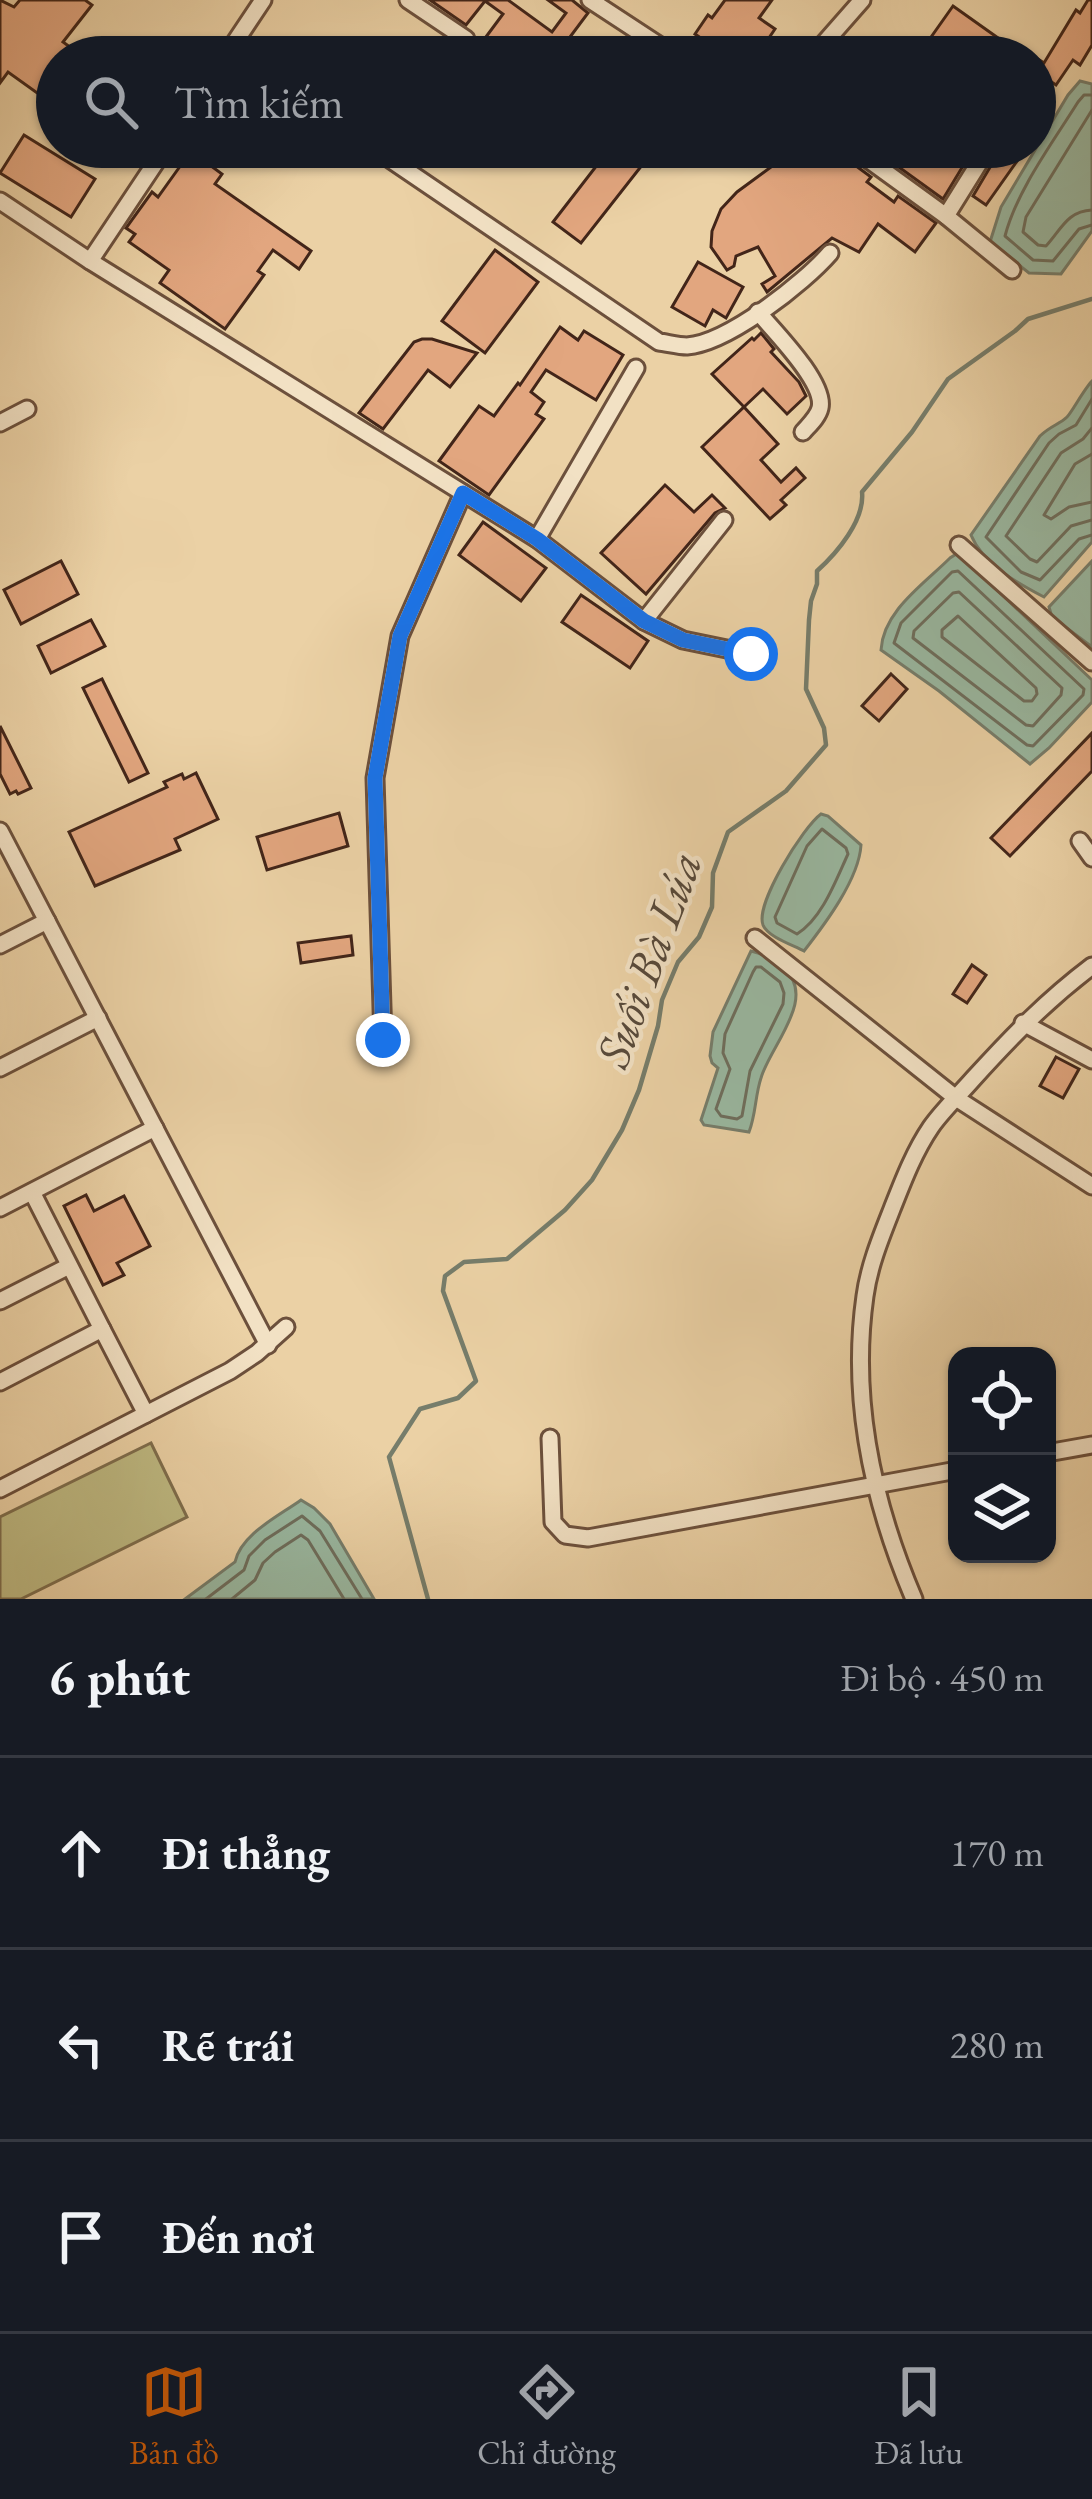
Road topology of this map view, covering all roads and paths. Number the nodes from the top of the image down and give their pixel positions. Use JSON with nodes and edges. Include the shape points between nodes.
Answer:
{"nodes":[{"id":1,"x":263,"y":0,"type":"edge"},
{"id":2,"x":408,"y":0,"type":"edge"},
{"id":3,"x":590,"y":0,"type":"edge"},
{"id":4,"x":862,"y":0,"type":"edge"},
{"id":5,"x":243,"y":36,"type":"edge"},
{"id":6,"x":462,"y":36,"type":"edge"},
{"id":7,"x":645,"y":36,"type":"edge"},
{"id":8,"x":830,"y":36,"type":"edge"},
{"id":9,"x":152,"y":168,"type":"edge"},
{"id":10,"x":403,"y":168,"type":"edge"},
{"id":11,"x":880,"y":168,"type":"edge"},
{"id":12,"x":976,"y":168,"type":"edge"},
{"id":13,"x":0,"y":201,"type":"edge"},
{"id":14,"x":946,"y":216,"type":"junction"},
{"id":15,"x":830,"y":254,"type":"dead end"},
{"id":16,"x":91,"y":261,"type":"junction"},
{"id":17,"x":1012,"y":270,"type":"dead end"},
{"id":18,"x":758,"y":312,"type":"junction"},
{"id":19,"x":636,"y":368,"type":"dead end"},
{"id":20,"x":26,"y":410,"type":"dead end"},
{"id":21,"x":0,"y":423,"type":"edge"},
{"id":22,"x":803,"y":432,"type":"dead end"},
{"id":23,"x":463,"y":493,"type":"junction"},
{"id":24,"x":724,"y":520,"type":"dead end"},
{"id":25,"x":537,"y":539,"type":"junction"},
{"id":26,"x":959,"y":545,"type":"dead end"},
{"id":27,"x":644,"y":621,"type":"junction"},
{"id":28,"x":751,"y":654,"type":"dead end"},
{"id":29,"x":1092,"y":662,"type":"edge"},
{"id":30,"x":0,"y":831,"type":"edge"},
{"id":31,"x":1080,"y":841,"type":"dead end"},
{"id":32,"x":1092,"y":858,"type":"edge"},
{"id":33,"x":47,"y":921,"type":"junction"},
{"id":34,"x":755,"y":938,"type":"dead end"},
{"id":35,"x":0,"y":945,"type":"edge"},
{"id":36,"x":1092,"y":966,"type":"edge"},
{"id":37,"x":98,"y":1018,"type":"junction"},
{"id":38,"x":1023,"y":1023,"type":"junction"},
{"id":39,"x":383,"y":1040,"type":"dead end"},
{"id":40,"x":1092,"y":1060,"type":"edge"},
{"id":41,"x":0,"y":1068,"type":"edge"},
{"id":42,"x":956,"y":1098,"type":"junction"},
{"id":43,"x":155,"y":1129,"type":"junction"},
{"id":44,"x":1092,"y":1186,"type":"edge"},
{"id":45,"x":32,"y":1192,"type":"junction"},
{"id":46,"x":0,"y":1208,"type":"edge"},
{"id":47,"x":69,"y":1266,"type":"junction"},
{"id":48,"x":0,"y":1301,"type":"edge"},
{"id":49,"x":286,"y":1327,"type":"dead end"},
{"id":50,"x":102,"y":1330,"type":"junction"},
{"id":51,"x":268,"y":1345,"type":"junction"},
{"id":52,"x":0,"y":1382,"type":"edge"},
{"id":53,"x":146,"y":1414,"type":"junction"},
{"id":54,"x":550,"y":1438,"type":"dead end"},
{"id":55,"x":1092,"y":1444,"type":"edge"},
{"id":56,"x":1056,"y":1451,"type":"edge"},
{"id":57,"x":948,"y":1472,"type":"edge"},
{"id":58,"x":875,"y":1485,"type":"junction"},
{"id":59,"x":0,"y":1489,"type":"edge"},
{"id":60,"x":914,"y":1599,"type":"edge"}],
"edges":[{"from":1,"to":5,"type":"street"},
{"from":2,"to":6,"type":"street"},
{"from":3,"to":7,"type":"street"},
{"from":4,"to":8,"type":"street"},
{"from":9,"to":16,"type":"street"},
{"from":10,"to":18,"type":"street","via":[[659,342],[687,346],[718,337]]},
{"from":11,"to":14,"type":"street"},
{"from":12,"to":14,"type":"street"},
{"from":13,"to":16,"type":"street"},
{"from":14,"to":17,"type":"street"},
{"from":15,"to":18,"type":"street"},
{"from":16,"to":23,"type":"street"},
{"from":18,"to":22,"type":"street","via":[[820,394]]},
{"from":19,"to":25,"type":"street"},
{"from":20,"to":21,"type":"street"},
{"from":23,"to":25,"type":"street"},
{"from":23,"to":39,"type":"street","via":[[400,636],[375,778]]},
{"from":24,"to":27,"type":"street"},
{"from":25,"to":27,"type":"street"},
{"from":26,"to":29,"type":"street"},
{"from":27,"to":28,"type":"street","via":[[683,640]]},
{"from":30,"to":33,"type":"street"},
{"from":31,"to":32,"type":"street"},
{"from":33,"to":35,"type":"street"},
{"from":33,"to":37,"type":"street"},
{"from":34,"to":42,"type":"street"},
{"from":36,"to":38,"type":"street"},
{"from":37,"to":41,"type":"street"},
{"from":37,"to":43,"type":"street"},
{"from":38,"to":40,"type":"street"},
{"from":38,"to":42,"type":"street"},
{"from":42,"to":44,"type":"street"},
{"from":42,"to":58,"type":"street","via":[[906,1174],[865,1293],[860,1390]]},
{"from":43,"to":45,"type":"street"},
{"from":43,"to":51,"type":"street"},
{"from":45,"to":46,"type":"street"},
{"from":45,"to":47,"type":"street"},
{"from":47,"to":48,"type":"street"},
{"from":47,"to":50,"type":"street"},
{"from":49,"to":51,"type":"street"},
{"from":50,"to":52,"type":"street"},
{"from":50,"to":53,"type":"street"},
{"from":51,"to":53,"type":"street"},
{"from":53,"to":59,"type":"street"},
{"from":54,"to":58,"type":"street","via":[[553,1522],[565,1535],[588,1538]]},
{"from":55,"to":56,"type":"street"},
{"from":57,"to":58,"type":"street"},
{"from":58,"to":60,"type":"street"}]}
